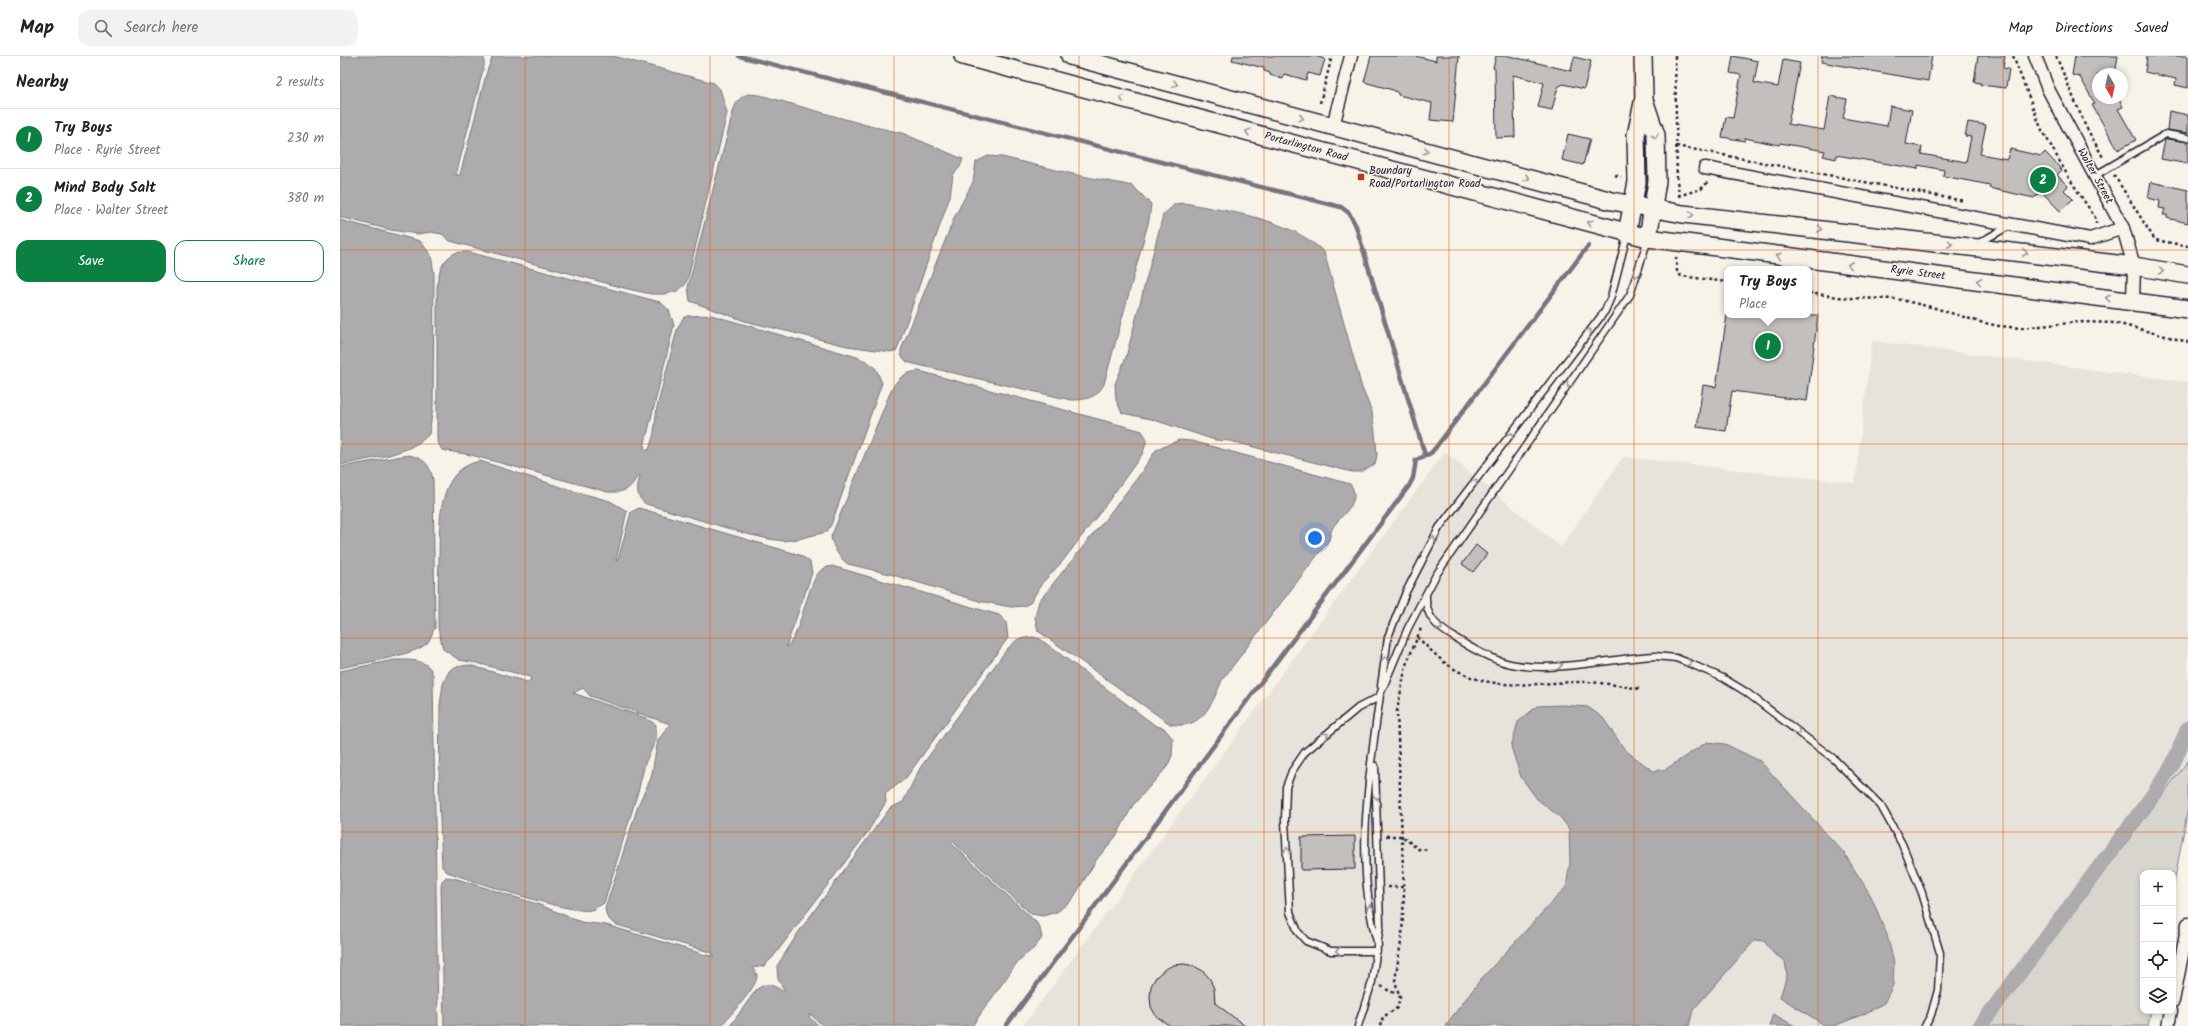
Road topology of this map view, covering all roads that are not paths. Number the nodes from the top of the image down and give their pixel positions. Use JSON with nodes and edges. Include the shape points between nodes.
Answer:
{"nodes":[{"id":1,"x":963,"y":56,"type":"edge"},
{"id":2,"x":1070,"y":56,"type":"edge"},
{"id":3,"x":1351,"y":56,"type":"edge"},
{"id":4,"x":1643,"y":56,"type":"edge"},
{"id":5,"x":2035,"y":56,"type":"edge"},
{"id":6,"x":1112,"y":61,"type":"edge"},
{"id":7,"x":1644,"y":98,"type":"junction"},
{"id":8,"x":1333,"y":126,"type":"junction"},
{"id":9,"x":2188,"y":138,"type":"edge"},
{"id":10,"x":1704,"y":168,"type":"dead end"},
{"id":11,"x":2094,"y":176,"type":"junction"},
{"id":12,"x":1632,"y":204,"type":"junction"},
{"id":13,"x":1653,"y":208,"type":"junction"},
{"id":14,"x":2010,"y":225,"type":"junction"},
{"id":15,"x":2123,"y":228,"type":"junction"},
{"id":16,"x":1627,"y":233,"type":"junction"},
{"id":17,"x":1648,"y":238,"type":"junction"},
{"id":18,"x":1972,"y":247,"type":"junction"},
{"id":19,"x":2134,"y":266,"type":"junction"},
{"id":20,"x":2188,"y":275,"type":"edge"},
{"id":21,"x":2133,"y":301,"type":"junction"},
{"id":22,"x":2188,"y":309,"type":"edge"},
{"id":23,"x":1426,"y":594,"type":"junction"},
{"id":24,"x":1379,"y":698,"type":"junction"},
{"id":25,"x":1374,"y":744,"type":"junction"},
{"id":26,"x":2188,"y":924,"type":"edge"},
{"id":27,"x":1377,"y":948,"type":"junction"},
{"id":28,"x":2176,"y":986,"type":"edge"},
{"id":29,"x":2170,"y":1014,"type":"edge"},
{"id":30,"x":1358,"y":1026,"type":"edge"},
{"id":31,"x":1925,"y":1026,"type":"edge"},
{"id":32,"x":2168,"y":1026,"type":"edge"}],
"edges":[{"from":16,"to":1,"type":"main road","name":"Portarlington Road","one_way":true},
{"from":2,"to":6,"type":"main road"},
{"from":3,"to":8,"type":"street"},
{"from":4,"to":7,"type":"main road"},
{"from":5,"to":11,"type":"street","name":"Walter Street","via":[[2048,89]]},
{"from":6,"to":8,"type":"main road","one_way":true},
{"from":7,"to":12,"type":"main road","via":[[1636,135],[1637,182]]},
{"from":7,"to":13,"type":"main road","one_way":true,"via":[[1656,135],[1657,181]]},
{"from":8,"to":12,"type":"main road","one_way":true},
{"from":9,"to":11,"type":"lane","via":[[2166,134]]},
{"from":10,"to":14,"type":"street"},
{"from":11,"to":15,"type":"street","name":"Walter Street"},
{"from":12,"to":13,"type":"main road"},
{"from":12,"to":16,"type":"main road"},
{"from":13,"to":17,"type":"main road"},
{"from":13,"to":18,"type":"main road","one_way":true,"via":[[1682,214]]},
{"from":14,"to":15,"type":"street","via":[[2090,239]]},
{"from":14,"to":18,"type":"lane"},
{"from":15,"to":19,"type":"street","name":"Walter Street"},
{"from":16,"to":17,"type":"main road","name":"Portarlington Road"},
{"from":24,"to":16,"type":"lane","one_way":true,"via":[[1388,637],[1418,567],[1439,528],[1605,311]]},
{"from":21,"to":17,"type":"main road","name":"Ryrie Street","one_way":true},
{"from":17,"to":23,"type":"lane","one_way":true,"via":[[1630,296],[1436,575]]},
{"from":18,"to":19,"type":"main road","one_way":true},
{"from":19,"to":20,"type":"main road","one_way":true},
{"from":19,"to":21,"type":"street","name":"Walter Street"},
{"from":21,"to":22,"type":"main road","name":"Ryrie Street"},
{"from":23,"to":24,"type":"lane","via":[[1397,652]]},
{"from":23,"to":31,"type":"lane","one_way":true,"via":[[1427,612],[1438,627],[1478,652],[1502,662],[1527,666],[1567,665],[1628,657],[1676,658],[1723,678],[1746,692],[1834,759],[1881,806],[1902,844],[1922,893],[1940,953],[1938,990]]},
{"from":24,"to":25,"type":"lane"},
{"from":27,"to":24,"type":"lane","one_way":true,"via":[[1331,951],[1306,941],[1298,932],[1290,912],[1285,821],[1286,787],[1292,771],[1305,752],[1358,708]]},
{"from":25,"to":27,"type":"lane","one_way":true,"via":[[1380,925]]},
{"from":27,"to":25,"type":"lane","one_way":true,"via":[[1367,887],[1366,836]]},
{"from":26,"to":28,"type":"street"},
{"from":27,"to":30,"type":"lane","via":[[1372,982]]},
{"from":29,"to":32,"type":"street"}]}
